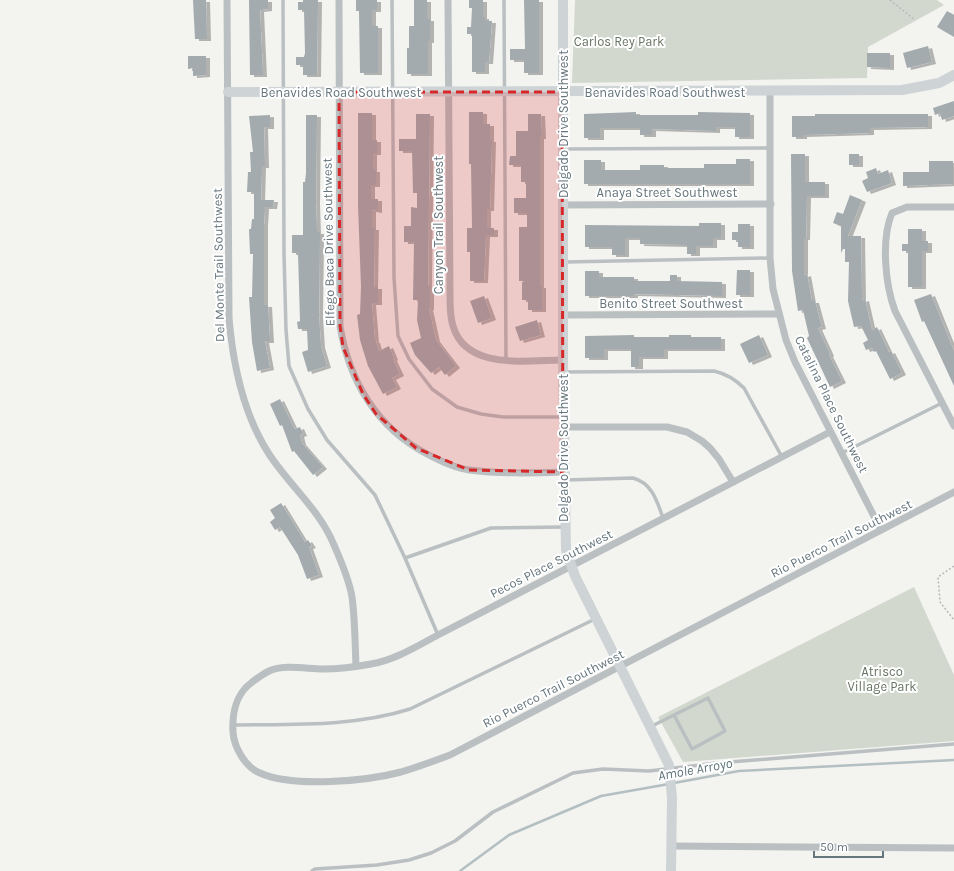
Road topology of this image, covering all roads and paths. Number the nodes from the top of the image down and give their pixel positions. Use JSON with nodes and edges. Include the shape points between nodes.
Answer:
{"nodes":[{"id":1,"x":227,"y":0,"type":"edge"},
{"id":2,"x":283,"y":0,"type":"edge"},
{"id":3,"x":339,"y":0,"type":"edge"},
{"id":4,"x":392,"y":0,"type":"edge"},
{"id":5,"x":448,"y":0,"type":"edge"},
{"id":6,"x":504,"y":0,"type":"edge"},
{"id":7,"x":563,"y":0,"type":"edge"},
{"id":8,"x":890,"y":0,"type":"edge"},
{"id":9,"x":915,"y":20,"type":"dead end"},
{"id":10,"x":954,"y":75,"type":"edge"},
{"id":11,"x":770,"y":91,"type":"junction"},
{"id":12,"x":228,"y":92,"type":"junction"},
{"id":13,"x":283,"y":92,"type":"junction"},
{"id":14,"x":339,"y":92,"type":"junction"},
{"id":15,"x":392,"y":92,"type":"junction"},
{"id":16,"x":450,"y":92,"type":"junction"},
{"id":17,"x":505,"y":92,"type":"junction"},
{"id":18,"x":562,"y":92,"type":"junction"},
{"id":19,"x":770,"y":148,"type":"junction"},
{"id":20,"x":563,"y":149,"type":"junction"},
{"id":21,"x":564,"y":204,"type":"junction"},
{"id":22,"x":771,"y":204,"type":"junction"},
{"id":23,"x":954,"y":207,"type":"edge"},
{"id":24,"x":770,"y":258,"type":"junction"},
{"id":25,"x":564,"y":262,"type":"junction"},
{"id":26,"x":779,"y":314,"type":"junction"},
{"id":27,"x":564,"y":315,"type":"junction"},
{"id":28,"x":563,"y":360,"type":"junction"},
{"id":29,"x":506,"y":361,"type":"junction"},
{"id":30,"x":563,"y":372,"type":"junction"},
{"id":31,"x":942,"y":403,"type":"junction"},
{"id":32,"x":564,"y":417,"type":"junction"},
{"id":33,"x":954,"y":426,"type":"edge"},
{"id":34,"x":564,"y":428,"type":"junction"},
{"id":35,"x":830,"y":432,"type":"junction"},
{"id":36,"x":842,"y":453,"type":"junction"},
{"id":37,"x":782,"y":456,"type":"junction"},
{"id":38,"x":564,"y":476,"type":"junction"},
{"id":39,"x":733,"y":482,"type":"junction"},
{"id":40,"x":954,"y":492,"type":"edge"},
{"id":41,"x":664,"y":519,"type":"junction"},
{"id":42,"x":564,"y":527,"type":"junction"},
{"id":43,"x":882,"y":530,"type":"junction"},
{"id":44,"x":405,"y":558,"type":"junction"},
{"id":45,"x":571,"y":566,"type":"junction"},
{"id":46,"x":954,"y":566,"type":"edge"},
{"id":47,"x":596,"y":619,"type":"junction"},
{"id":48,"x":954,"y":620,"type":"edge"},
{"id":49,"x":438,"y":636,"type":"junction"},
{"id":50,"x":356,"y":666,"type":"junction"},
{"id":51,"x":620,"y":666,"type":"junction"},
{"id":52,"x":270,"y":670,"type":"joint"},
{"id":53,"x":674,"y":715,"type":"junction"},
{"id":54,"x":232,"y":725,"type":"junction"},
{"id":55,"x":651,"y":727,"type":"junction"},
{"id":56,"x":954,"y":744,"type":"edge"},
{"id":57,"x":670,"y":767,"type":"junction"},
{"id":58,"x":671,"y":846,"type":"junction"},
{"id":59,"x":954,"y":848,"type":"edge"},
{"id":60,"x":312,"y":871,"type":"edge"},
{"id":61,"x":671,"y":871,"type":"edge"}],
"edges":[{"from":1,"to":12,"type":"street","name":"Del Monte Trail Southwest"},
{"from":2,"to":13,"type":"lane"},
{"from":3,"to":14,"type":"street","name":"Elfego Baca Drive Southwest"},
{"from":4,"to":15,"type":"lane"},
{"from":5,"to":16,"type":"street","name":"Canyon Trail Southwest"},
{"from":6,"to":17,"type":"lane"},
{"from":7,"to":18,"type":"street","name":"Delgado Drive Southwest"},
{"from":8,"to":9,"type":"path"},
{"from":10,"to":11,"type":"street","name":"Benavides Road Southwest","via":[[939,83],[902,90]]},
{"from":11,"to":18,"type":"street","name":"Benavides Road Southwest"},
{"from":11,"to":19,"type":"street","name":"Catalina Place Southwest"},
{"from":12,"to":13,"type":"street","name":"Benavides Road Southwest"},
{"from":12,"to":50,"type":"street","name":"Del Monte Trail Southwest","via":[[229,318],[234,360],[244,398],[269,454],[311,507],[334,544],[352,596]]},
{"from":13,"to":14,"type":"street","name":"Benavides Road Southwest"},
{"from":13,"to":44,"type":"lane","via":[[284,254],[286,330],[290,366],[308,409],[327,440],[375,495]]},
{"from":14,"to":15,"type":"street","name":"Benavides Road Southwest"},
{"from":14,"to":38,"type":"street","name":"Elfego Baca Drive Southwest","via":[[340,326],[343,346],[363,394],[376,414],[397,435],[416,448],[454,466],[469,470]]},
{"from":15,"to":16,"type":"street","name":"Benavides Road Southwest"},
{"from":15,"to":32,"type":"lane","via":[[394,278],[398,336],[409,359],[432,389],[457,407],[503,417]]},
{"from":16,"to":17,"type":"street","name":"Benavides Road Southwest"},
{"from":16,"to":29,"type":"street","name":"Canyon Trail Southwest","via":[[450,296],[454,328],[459,337],[477,354]]},
{"from":17,"to":18,"type":"street","name":"Benavides Road Southwest"},
{"from":17,"to":29,"type":"lane"},
{"from":18,"to":20,"type":"street","name":"Delgado Drive Southwest"},
{"from":19,"to":20,"type":"lane"},
{"from":19,"to":22,"type":"street","name":"Catalina Place Southwest"},
{"from":20,"to":21,"type":"street","name":"Delgado Drive Southwest"},
{"from":21,"to":22,"type":"street","name":"Anaya Street Southwest"},
{"from":21,"to":25,"type":"street","name":"Delgado Drive Southwest"},
{"from":22,"to":24,"type":"street","name":"Catalina Place Southwest"},
{"from":23,"to":31,"type":"street","via":[[907,207],[892,213],[887,226],[889,295]]},
{"from":24,"to":25,"type":"lane"},
{"from":24,"to":26,"type":"street","name":"Catalina Place Southwest"},
{"from":25,"to":27,"type":"street","name":"Delgado Drive Southwest"},
{"from":26,"to":27,"type":"street","name":"Benito Street Southwest"},
{"from":26,"to":35,"type":"street","name":"Catalina Place Southwest","via":[[795,362]]},
{"from":27,"to":28,"type":"street","name":"Delgado Drive Southwest"},
{"from":28,"to":29,"type":"street","name":"Canyon Trail Southwest"},
{"from":28,"to":30,"type":"street","name":"Delgado Drive Southwest"},
{"from":30,"to":32,"type":"street","name":"Delgado Drive Southwest"},
{"from":30,"to":37,"type":"lane","via":[[725,373],[744,388]]},
{"from":31,"to":33,"type":"street"},
{"from":31,"to":36,"type":"lane"},
{"from":32,"to":34,"type":"street","name":"Delgado Drive Southwest"},
{"from":34,"to":38,"type":"street","name":"Delgado Drive Southwest"},
{"from":34,"to":39,"type":"street","via":[[667,426],[686,432],[702,440],[710,448]]},
{"from":35,"to":36,"type":"street","name":"Catalina Place Southwest"},
{"from":35,"to":37,"type":"street","name":"Pecos Place Southwest"},
{"from":36,"to":43,"type":"street","name":"Catalina Place Southwest"},
{"from":37,"to":39,"type":"street","name":"Pecos Place Southwest"},
{"from":38,"to":41,"type":"lane","via":[[633,478],[642,481],[654,493]]},
{"from":38,"to":42,"type":"street","name":"Delgado Drive Southwest"},
{"from":39,"to":41,"type":"street","name":"Pecos Place Southwest"},
{"from":40,"to":43,"type":"street","name":"Rio Puerco Trail Southwest"},
{"from":41,"to":45,"type":"street","name":"Pecos Place Southwest"},
{"from":42,"to":44,"type":"lane","via":[[490,528]]},
{"from":42,"to":45,"type":"street","name":"Delgado Drive Southwest","via":[[566,550]]},
{"from":43,"to":51,"type":"street","name":"Rio Puerco Trail Southwest"},
{"from":44,"to":49,"type":"lane"},
{"from":45,"to":47,"type":"street","name":"Delgado Drive Southwest"},
{"from":45,"to":49,"type":"street","name":"Pecos Place Southwest"},
{"from":46,"to":48,"type":"path","via":[[938,577],[940,602]]},
{"from":47,"to":51,"type":"street","name":"Delgado Drive Southwest"},
{"from":47,"to":54,"type":"lane","via":[[410,709],[389,716],[348,722]]},
{"from":49,"to":50,"type":"street","name":"Pecos Place Southwest","via":[[386,661]]},
{"from":50,"to":52,"type":"street","name":"Pecos Place Southwest"},
{"from":51,"to":54,"type":"street","name":"Rio Puerco Trail Southwest","via":[[450,755],[426,765],[379,776],[311,781],[285,780],[258,773],[242,756],[233,736]]},
{"from":51,"to":55,"type":"street","name":"Delgado Drive Southwest"},
{"from":52,"to":54,"type":"street","name":"Rio Puerco Trail Southwest","via":[[241,692]]},
{"from":53,"to":53,"type":"lane","via":[[708,698],[725,731],[692,749]]},
{"from":53,"to":55,"type":"lane"},
{"from":55,"to":57,"type":"street","name":"Delgado Drive Southwest"},
{"from":56,"to":57,"type":"lane"},
{"from":57,"to":58,"type":"street","name":"Delgado Drive Southwest"},
{"from":57,"to":60,"type":"lane","via":[[649,772],[603,769],[573,773],[493,812],[455,841],[431,853],[409,860],[377,865]]},
{"from":58,"to":59,"type":"street"},
{"from":58,"to":61,"type":"street","name":"Delgado Drive Southwest"}]}
